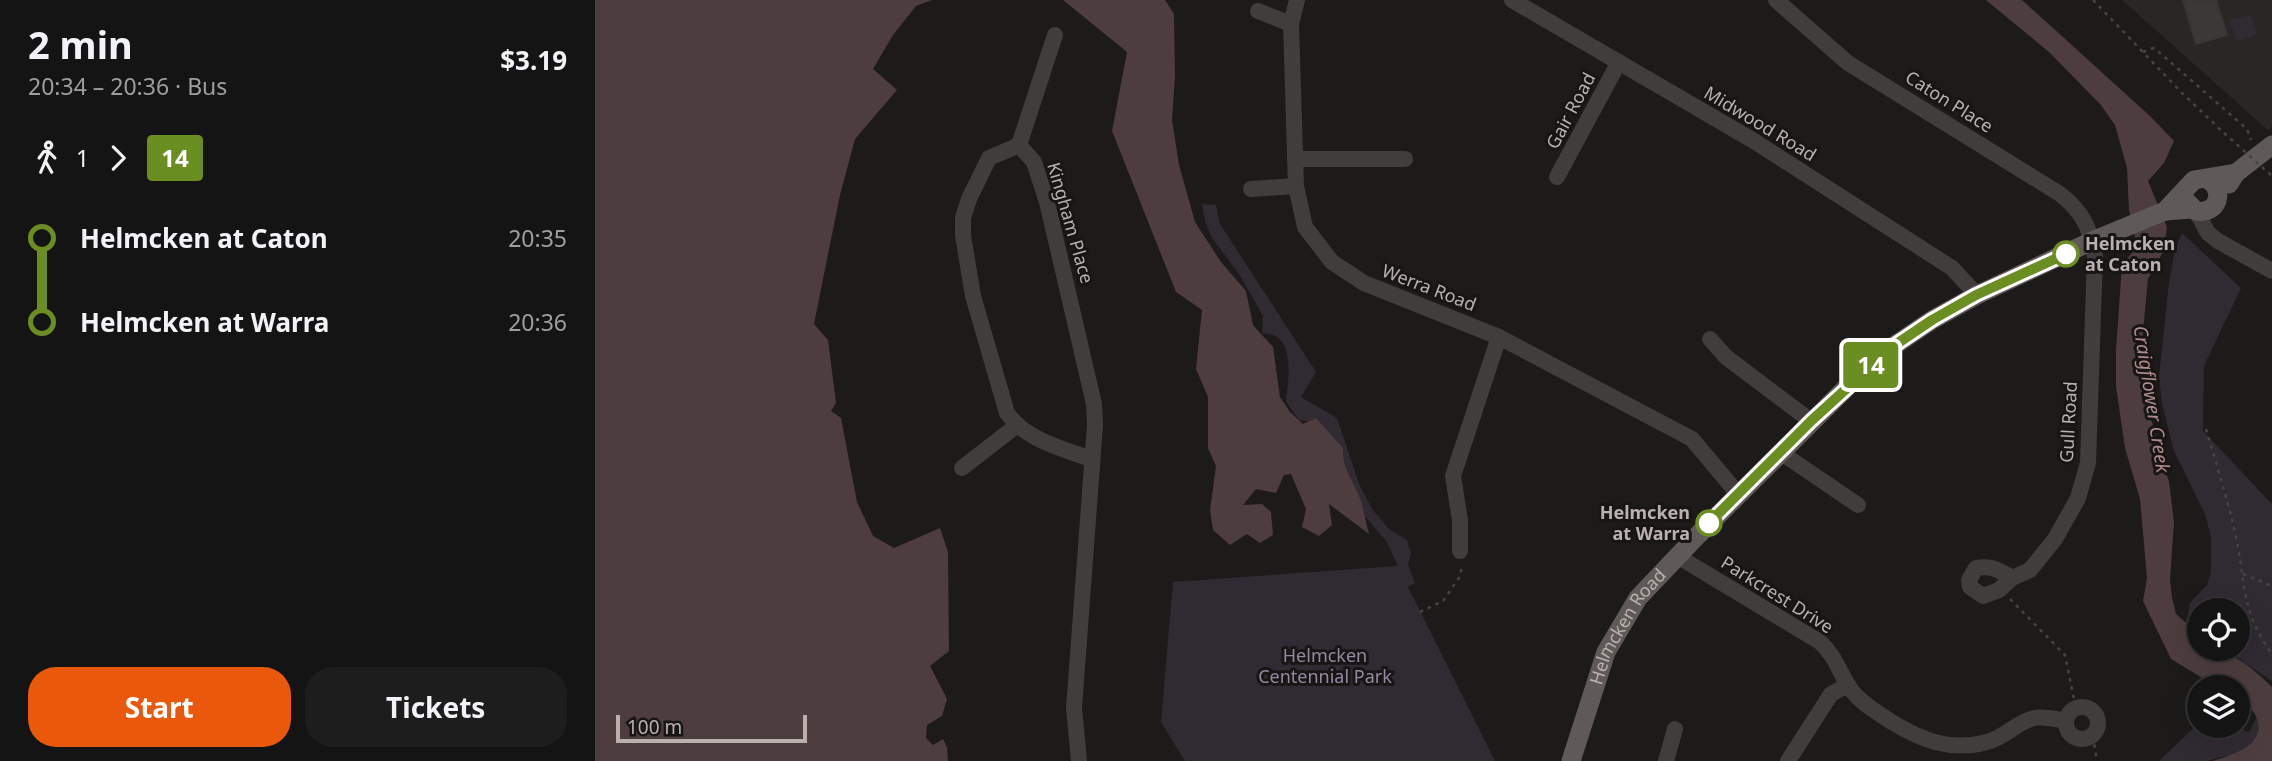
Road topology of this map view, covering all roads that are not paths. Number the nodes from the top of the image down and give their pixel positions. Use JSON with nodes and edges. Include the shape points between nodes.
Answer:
{"nodes":[{"id":1,"x":1297,"y":0,"type":"edge"},
{"id":2,"x":1513,"y":0,"type":"edge"},
{"id":3,"x":1776,"y":0,"type":"edge"},
{"id":4,"x":1258,"y":11,"type":"dead end"},
{"id":5,"x":1291,"y":24,"type":"junction"},
{"id":6,"x":1055,"y":35,"type":"dead end"},
{"id":7,"x":1619,"y":62,"type":"junction"},
{"id":8,"x":1019,"y":145,"type":"junction"},
{"id":9,"x":2269,"y":148,"type":"edge"},
{"id":10,"x":1295,"y":159,"type":"junction"},
{"id":11,"x":1405,"y":159,"type":"dead end"},
{"id":12,"x":1557,"y":177,"type":"dead end"},
{"id":13,"x":1296,"y":186,"type":"junction"},
{"id":14,"x":1251,"y":189,"type":"dead end"},
{"id":15,"x":2205,"y":200,"type":"junction"},
{"id":16,"x":2165,"y":211,"type":"junction"},
{"id":17,"x":2092,"y":241,"type":"junction"},
{"id":18,"x":2272,"y":271,"type":"edge"},
{"id":19,"x":1976,"y":295,"type":"junction"},
{"id":20,"x":1499,"y":337,"type":"junction"},
{"id":21,"x":1710,"y":339,"type":"dead end"},
{"id":22,"x":1811,"y":421,"type":"junction"},
{"id":23,"x":1016,"y":426,"type":"junction"},
{"id":24,"x":1780,"y":453,"type":"junction"},
{"id":25,"x":1091,"y":459,"type":"junction"},
{"id":26,"x":962,"y":468,"type":"dead end"},
{"id":27,"x":1738,"y":494,"type":"junction"},
{"id":28,"x":1858,"y":505,"type":"dead end"},
{"id":29,"x":1460,"y":551,"type":"road end"},
{"id":30,"x":1677,"y":556,"type":"junction"},
{"id":31,"x":2012,"y":578,"type":"junction"},
{"id":32,"x":1848,"y":685,"type":"junction"},
{"id":33,"x":2071,"y":715,"type":"junction"},
{"id":34,"x":1675,"y":729,"type":"dead end"},
{"id":35,"x":1079,"y":761,"type":"edge"},
{"id":36,"x":1571,"y":761,"type":"edge"},
{"id":37,"x":1666,"y":761,"type":"edge"},
{"id":38,"x":1788,"y":761,"type":"edge"}],
"edges":[{"from":1,"to":5,"type":"street","name":"Werra Road"},
{"from":2,"to":7,"type":"street","name":"Midwood Road"},
{"from":3,"to":17,"type":"street","name":"Caton Place","via":[[1848,63],[2068,200],[2087,225]]},
{"from":4,"to":5,"type":"street"},
{"from":5,"to":10,"type":"street","name":"Werra Road"},
{"from":6,"to":8,"type":"street"},
{"from":7,"to":12,"type":"street","name":"Gair Road"},
{"from":7,"to":19,"type":"street","name":"Midwood Road","via":[[1754,141],[1940,260]]},
{"from":8,"to":23,"type":"street","via":[[989,158],[963,218],[973,296],[1003,401]]},
{"from":8,"to":25,"type":"street","name":"Kingham Place","via":[[1034,162],[1048,202],[1092,390],[1095,425]]},
{"from":9,"to":15,"type":"main road"},
{"from":10,"to":11,"type":"street"},
{"from":10,"to":13,"type":"street","name":"Werra Road"},
{"from":13,"to":14,"type":"street"},
{"from":13,"to":20,"type":"street","name":"Werra Road","via":[[1305,227],[1332,262],[1363,284]]},
{"from":15,"to":16,"type":"main road","name":"Helmcken Road"},
{"from":15,"to":16,"type":"main road","name":"Helmcken Road","via":[[2184,197],[2185,189]]},
{"from":15,"to":18,"type":"street","via":[[2208,233]]},
{"from":16,"to":17,"type":"main road","name":"Helmcken Road"},
{"from":17,"to":19,"type":"main road","name":"Helmcken Road"},
{"from":17,"to":31,"type":"street","name":"Gull Road","via":[[2088,463],[2078,498],[2055,539],[2030,570]]},
{"from":19,"to":22,"type":"main road","name":"Helmcken Road","via":[[1892,347]]},
{"from":20,"to":27,"type":"street","name":"Werra Road","via":[[1692,439]]},
{"from":20,"to":29,"type":"street","via":[[1453,476]]},
{"from":21,"to":22,"type":"street","via":[[1725,357]]},
{"from":22,"to":24,"type":"main road","name":"Helmcken Road"},
{"from":23,"to":25,"type":"street"},
{"from":23,"to":26,"type":"street"},
{"from":24,"to":27,"type":"main road","name":"Helmcken Road"},
{"from":24,"to":28,"type":"street"},
{"from":25,"to":35,"type":"street","name":"Kingham Place","via":[[1074,708]]},
{"from":27,"to":30,"type":"main road","name":"Helmcken Road"},
{"from":30,"to":32,"type":"street","name":"Parkcrest Drive","via":[[1821,642],[1831,651]]},
{"from":30,"to":36,"type":"main road","name":"Helmcken Road","via":[[1638,598],[1606,652]]},
{"from":31,"to":31,"type":"street","name":"Gull Road","via":[[1986,566],[1976,568],[1969,580],[1970,587],[1983,596]]},
{"from":32,"to":33,"type":"street","name":"Parkcrest Drive","via":[[1870,708],[1935,743],[1975,745],[2005,735],[2032,718]]},
{"from":32,"to":38,"type":"street","via":[[1831,694]]},
{"from":33,"to":33,"type":"street","via":[[2066,727],[2073,737],[2090,737],[2098,728],[2096,716],[2088,708]]},
{"from":34,"to":37,"type":"street"}]}
